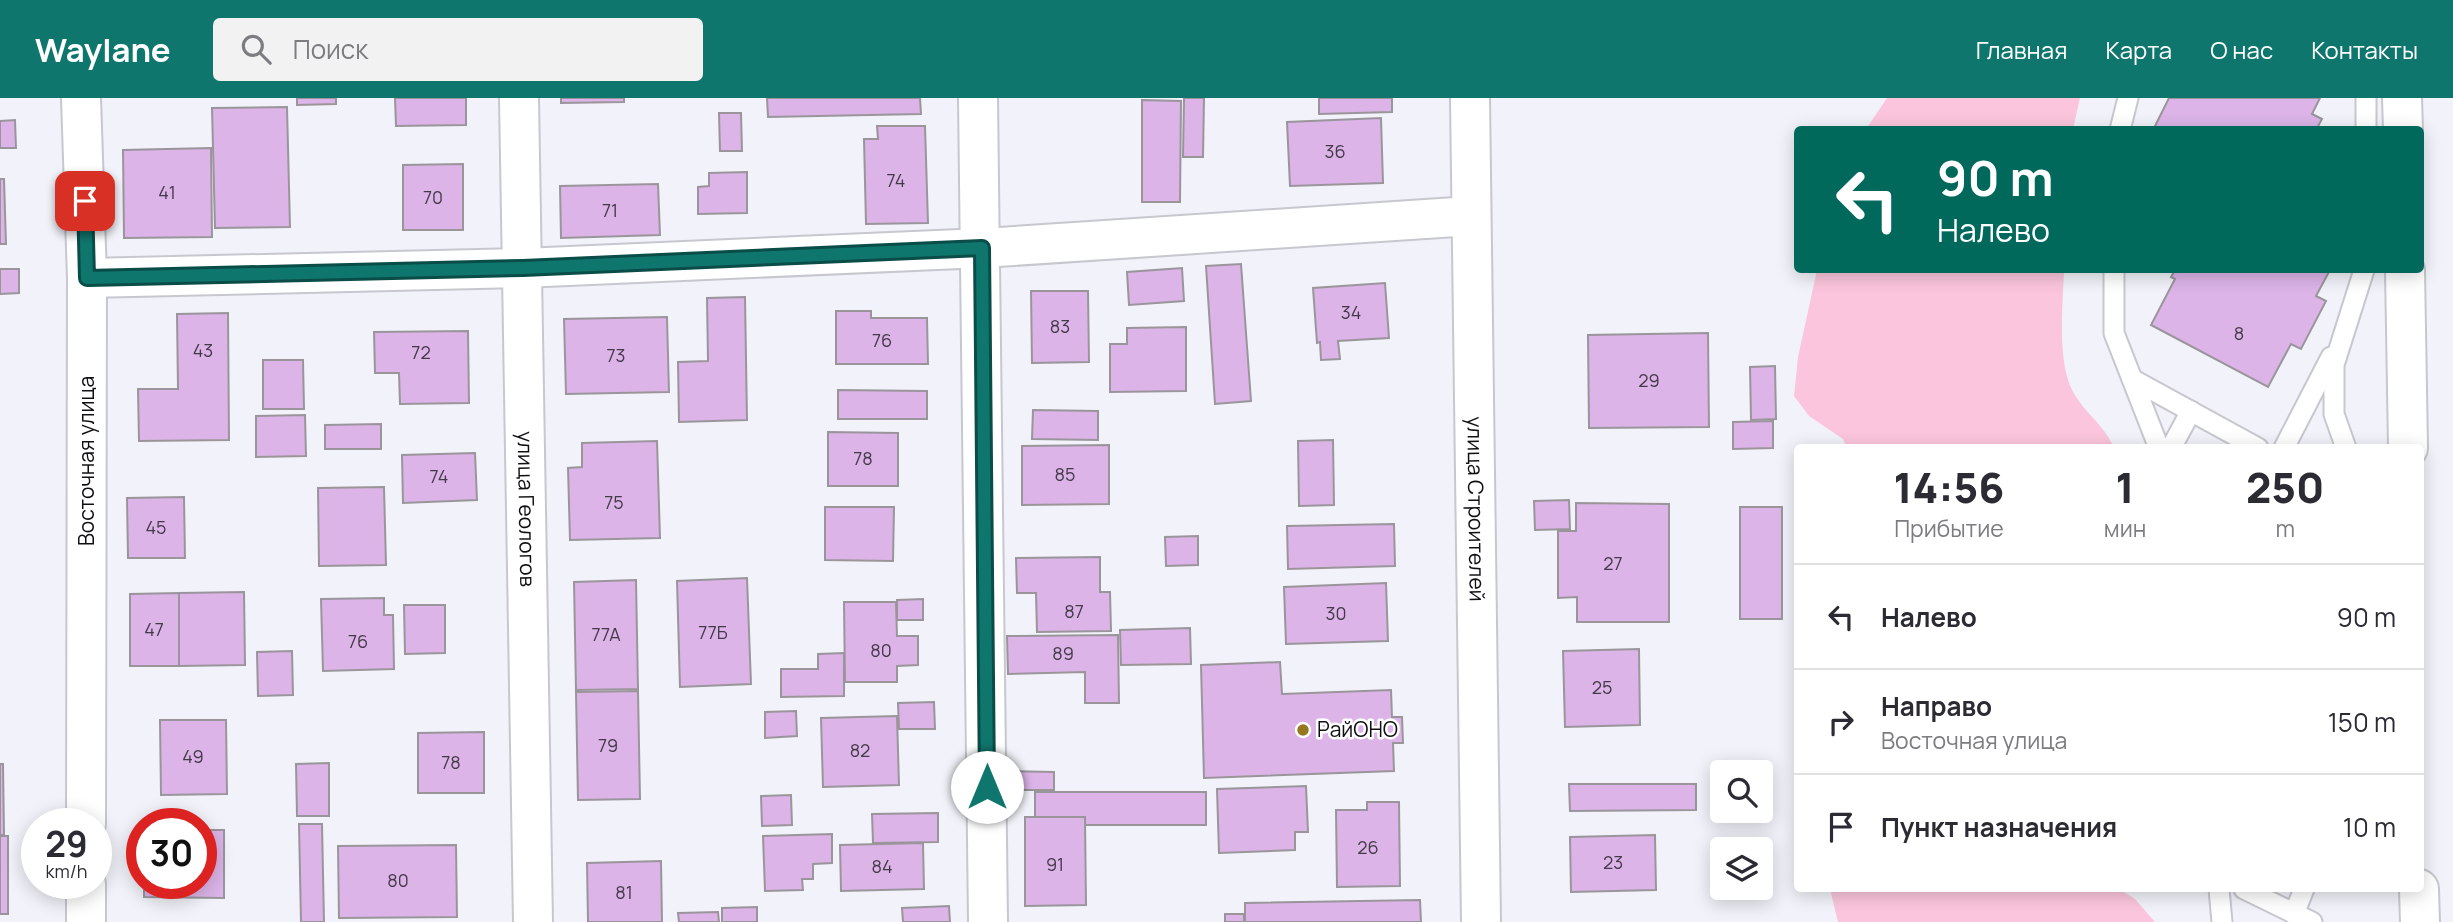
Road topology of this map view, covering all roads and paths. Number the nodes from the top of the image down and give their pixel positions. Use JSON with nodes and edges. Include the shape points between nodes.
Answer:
{"nodes":[{"id":1,"x":82,"y":98,"type":"edge"},
{"id":2,"x":519,"y":98,"type":"edge"},
{"id":3,"x":978,"y":98,"type":"edge"},
{"id":4,"x":1470,"y":98,"type":"edge"},
{"id":5,"x":2128,"y":98,"type":"edge"},
{"id":6,"x":2366,"y":98,"type":"edge"},
{"id":7,"x":2402,"y":98,"type":"edge"},
{"id":8,"x":2121,"y":126,"type":"edge"},
{"id":9,"x":2366,"y":126,"type":"edge"},
{"id":10,"x":2403,"y":126,"type":"edge"},
{"id":11,"x":1471,"y":216,"type":"junction"},
{"id":12,"x":982,"y":248,"type":"junction"},
{"id":13,"x":523,"y":268,"type":"junction"},
{"id":14,"x":2114,"y":273,"type":"edge"},
{"id":15,"x":2363,"y":273,"type":"edge"},
{"id":16,"x":2405,"y":273,"type":"edge"},
{"id":17,"x":87,"y":278,"type":"junction"},
{"id":18,"x":2340,"y":340,"type":"junction"},
{"id":19,"x":2132,"y":379,"type":"junction"},
{"id":20,"x":2190,"y":411,"type":"junction"},
{"id":21,"x":2157,"y":444,"type":"edge"},
{"id":22,"x":2173,"y":444,"type":"edge"},
{"id":23,"x":2251,"y":444,"type":"edge"},
{"id":24,"x":2286,"y":444,"type":"edge"},
{"id":25,"x":2345,"y":444,"type":"edge"},
{"id":26,"x":2408,"y":444,"type":"edge"},
{"id":27,"x":86,"y":808,"type":"edge"},
{"id":28,"x":2219,"y":892,"type":"edge"},
{"id":29,"x":2250,"y":892,"type":"edge"},
{"id":30,"x":2303,"y":892,"type":"edge"},
{"id":31,"x":2419,"y":892,"type":"edge"},
{"id":32,"x":86,"y":899,"type":"edge"},
{"id":33,"x":2294,"y":914,"type":"junction"},
{"id":34,"x":86,"y":922,"type":"edge"},
{"id":35,"x":533,"y":922,"type":"edge"},
{"id":36,"x":988,"y":922,"type":"edge"},
{"id":37,"x":1482,"y":922,"type":"edge"},
{"id":38,"x":2222,"y":922,"type":"edge"},
{"id":39,"x":2312,"y":922,"type":"edge"},
{"id":40,"x":2420,"y":922,"type":"edge"}],
"edges":[{"from":1,"to":17,"type":"street","name":"Восточная улица"},
{"from":2,"to":13,"type":"street","name":"улица Геологов"},
{"from":3,"to":12,"type":"street"},
{"from":4,"to":11,"type":"street","name":"улица Строителей"},
{"from":5,"to":8,"type":"lane"},
{"from":6,"to":9,"type":"lane"},
{"from":7,"to":10,"type":"street"},
{"from":11,"to":12,"type":"street"},
{"from":11,"to":37,"type":"street","name":"улица Строителей"},
{"from":12,"to":13,"type":"street"},
{"from":12,"to":36,"type":"street"},
{"from":13,"to":17,"type":"street"},
{"from":13,"to":35,"type":"street","name":"улица Геологов"},
{"from":14,"to":19,"type":"lane","via":[[2114,333]]},
{"from":15,"to":18,"type":"lane"},
{"from":16,"to":26,"type":"street"},
{"from":17,"to":27,"type":"street","name":"Восточная улица"},
{"from":18,"to":24,"type":"lane"},
{"from":18,"to":25,"type":"lane","via":[[2334,365],[2334,414]]},
{"from":19,"to":20,"type":"lane"},
{"from":19,"to":21,"type":"lane"},
{"from":20,"to":22,"type":"lane"},
{"from":20,"to":23,"type":"lane"},
{"from":28,"to":38,"type":"lane"},
{"from":29,"to":33,"type":"lane"},
{"from":30,"to":33,"type":"lane"},
{"from":31,"to":40,"type":"street"},
{"from":32,"to":34,"type":"street"},
{"from":33,"to":39,"type":"lane"}]}
